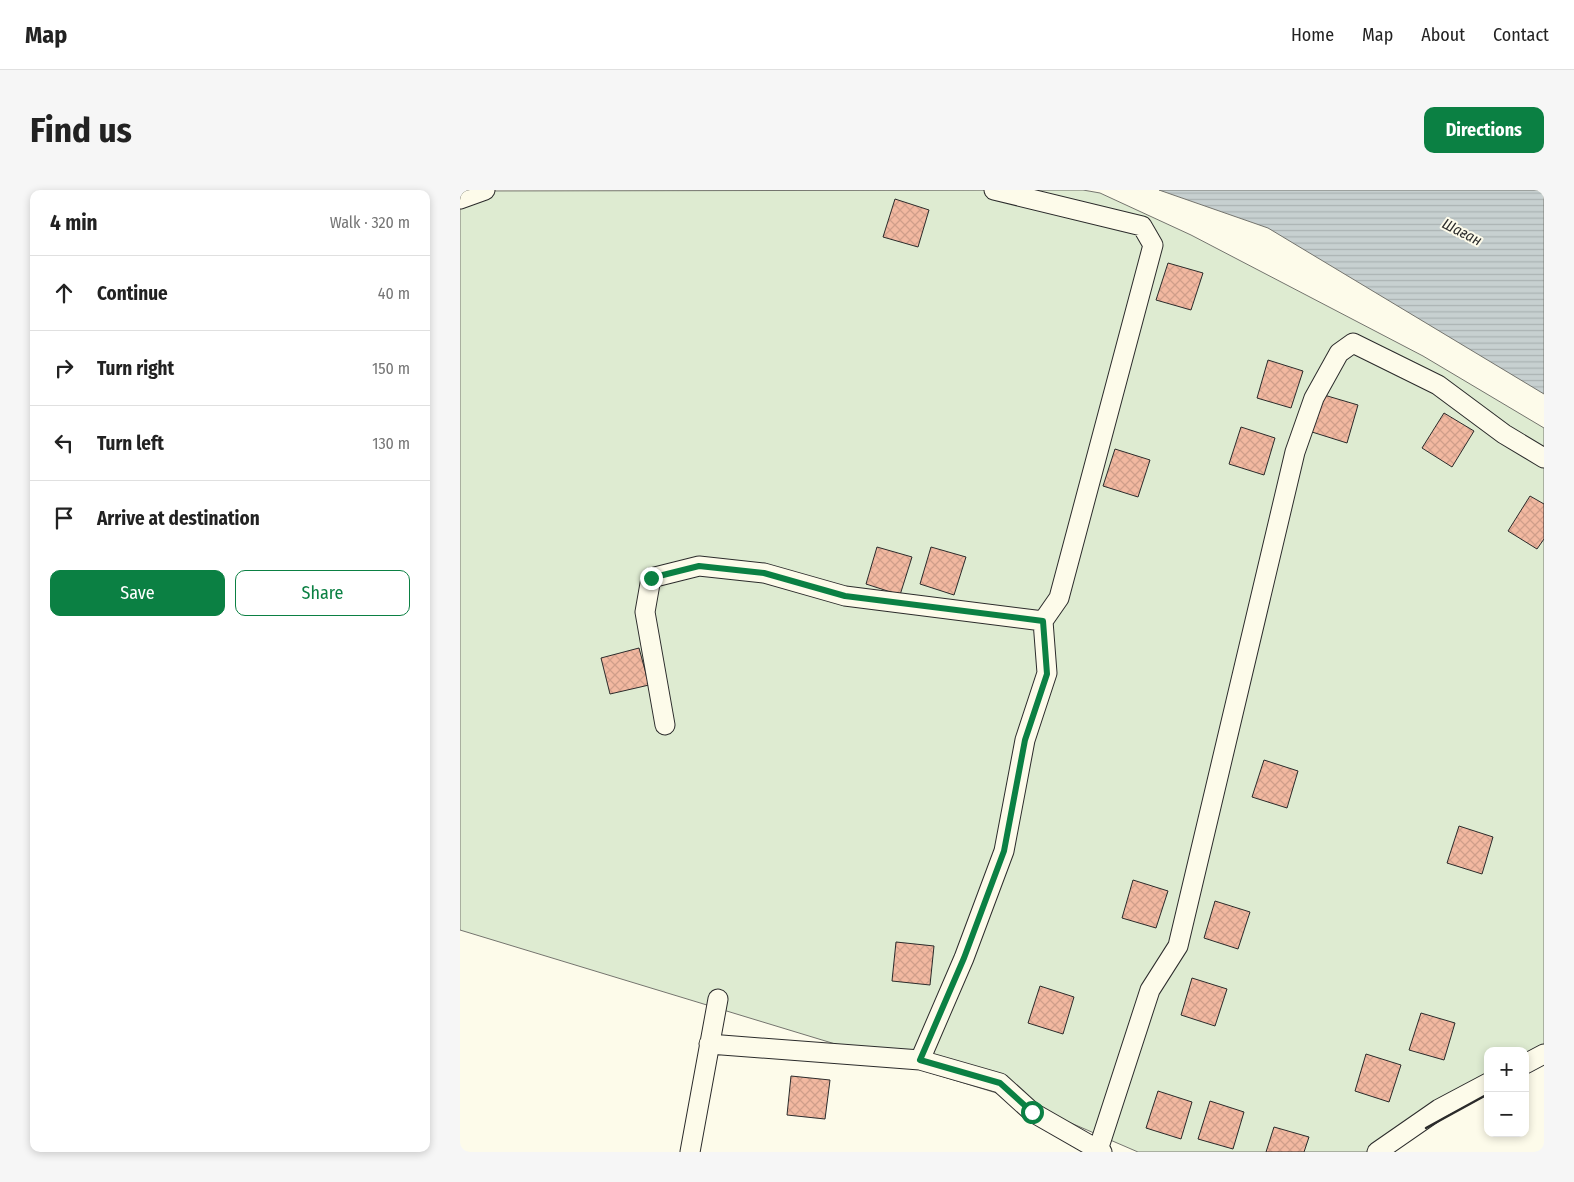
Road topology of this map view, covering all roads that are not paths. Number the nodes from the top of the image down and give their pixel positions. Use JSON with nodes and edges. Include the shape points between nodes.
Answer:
{"nodes":[{"id":1,"x":485,"y":190,"type":"edge"},
{"id":2,"x":994,"y":190,"type":"edge"},
{"id":3,"x":460,"y":199,"type":"edge"},
{"id":4,"x":1544,"y":458,"type":"edge"},
{"id":5,"x":1043,"y":621,"type":"junction"},
{"id":6,"x":665,"y":725,"type":"dead end"},
{"id":7,"x":718,"y":999,"type":"dead end"},
{"id":8,"x":708,"y":1044,"type":"junction"},
{"id":9,"x":1544,"y":1054,"type":"edge"},
{"id":10,"x":920,"y":1060,"type":"junction"},
{"id":11,"x":1529,"y":1062,"type":"edge"},
{"id":12,"x":1484,"y":1086,"type":"edge"},
{"id":13,"x":1100,"y":1151,"type":"edge"},
{"id":14,"x":690,"y":1152,"type":"edge"},
{"id":15,"x":1377,"y":1152,"type":"edge"}],
"edges":[{"from":1,"to":3,"type":"street"},
{"from":2,"to":5,"type":"street","via":[[1142,226],[1153,245],[1059,598]]},
{"from":4,"to":13,"type":"street","via":[[1504,434],[1438,385],[1353,344],[1339,353],[1314,398],[1295,452],[1178,946],[1150,990]]},
{"from":5,"to":6,"type":"street","via":[[845,596],[764,573],[699,566],[651,578],[645,612]]},
{"from":5,"to":10,"type":"street","via":[[1047,674],[1025,740],[1004,851],[964,958]]},
{"from":7,"to":8,"type":"street"},
{"from":8,"to":10,"type":"street"},
{"from":8,"to":14,"type":"street"},
{"from":9,"to":11,"type":"street"},
{"from":10,"to":13,"type":"street","via":[[1000,1083],[1032,1112]]},
{"from":12,"to":15,"type":"street","via":[[1439,1109]]}]}
